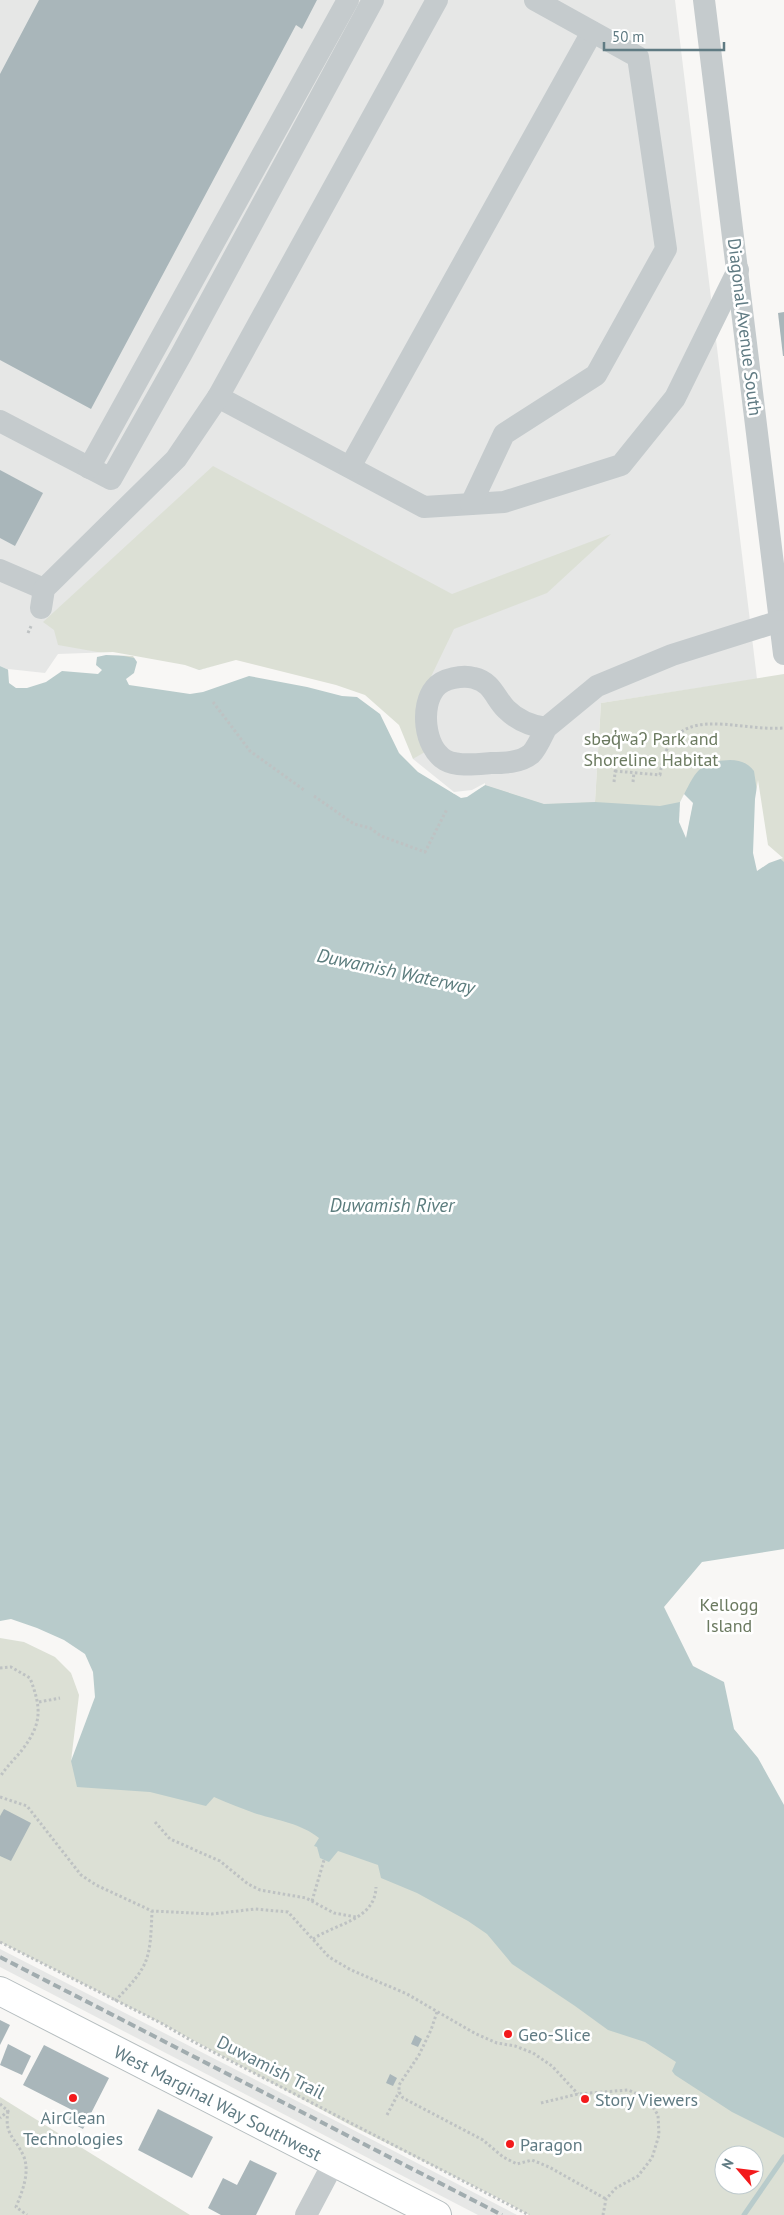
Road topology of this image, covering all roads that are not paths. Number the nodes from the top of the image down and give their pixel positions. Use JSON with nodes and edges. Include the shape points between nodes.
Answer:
{"nodes":[{"id":1,"x":348,"y":0,"type":"edge"},
{"id":2,"x":373,"y":0,"type":"edge"},
{"id":3,"x":438,"y":0,"type":"edge"},
{"id":4,"x":535,"y":0,"type":"edge"},
{"id":5,"x":704,"y":0,"type":"edge"},
{"id":6,"x":592,"y":32,"type":"junction"},
{"id":7,"x":738,"y":270,"type":"junction"},
{"id":8,"x":218,"y":397,"type":"junction"},
{"id":9,"x":0,"y":421,"type":"edge"},
{"id":10,"x":350,"y":467,"type":"junction"},
{"id":11,"x":89,"y":468,"type":"junction"},
{"id":12,"x":471,"y":504,"type":"junction"},
{"id":13,"x":0,"y":570,"type":"edge"},
{"id":14,"x":780,"y":621,"type":"junction"},
{"id":15,"x":784,"y":654,"type":"edge"},
{"id":16,"x":546,"y":728,"type":"junction"},
{"id":17,"x":0,"y":1991,"type":"edge"},
{"id":18,"x":334,"y":2162,"type":"junction"},
{"id":19,"x":306,"y":2215,"type":"edge"},
{"id":20,"x":437,"y":2215,"type":"edge"}],
"edges":[{"from":1,"to":11,"type":"street"},
{"from":2,"to":11,"type":"street","via":[[111,479]]},
{"from":3,"to":8,"type":"street"},
{"from":4,"to":6,"type":"street"},
{"from":5,"to":7,"type":"street","name":"Diagonal Avenue South"},
{"from":6,"to":10,"type":"street"},
{"from":6,"to":12,"type":"street","via":[[638,57],[666,248],[596,375],[504,434]]},
{"from":7,"to":12,"type":"street","via":[[675,398],[621,465],[504,502]]},
{"from":7,"to":14,"type":"street","name":"Diagonal Avenue South"},
{"from":8,"to":10,"type":"street"},
{"from":8,"to":13,"type":"street","via":[[176,459],[43,598]]},
{"from":9,"to":11,"type":"street"},
{"from":10,"to":12,"type":"street","via":[[424,507]]},
{"from":14,"to":15,"type":"street","name":"Diagonal Avenue South"},
{"from":14,"to":16,"type":"street","via":[[672,655],[597,686]]},
{"from":16,"to":16,"type":"street","via":[[531,726],[506,709],[490,686],[475,678],[452,678],[436,687],[428,704],[426,725],[432,746],[446,760],[464,764],[512,762],[531,754]]},
{"from":17,"to":18,"type":"main road","name":"West Marginal Way Southwest"},
{"from":18,"to":19,"type":"street"},
{"from":18,"to":20,"type":"main road","name":"West Marginal Way Southwest"}]}
